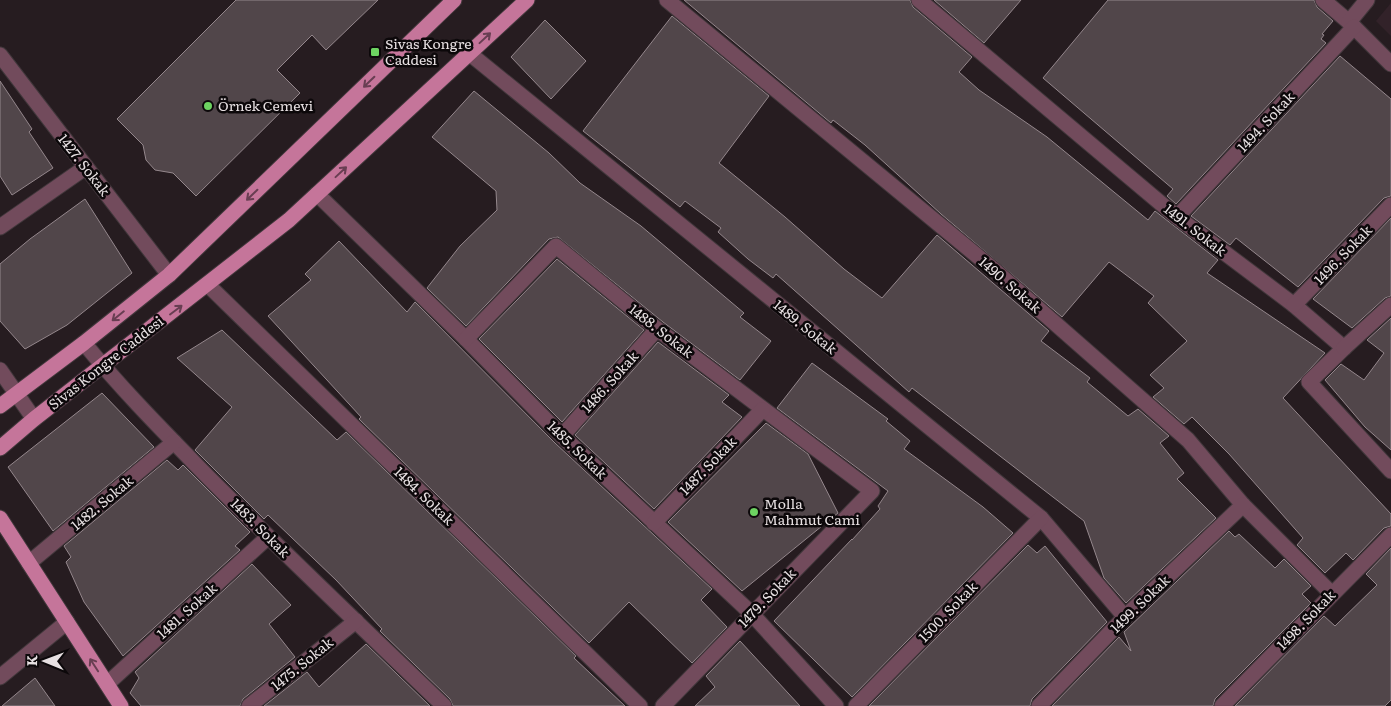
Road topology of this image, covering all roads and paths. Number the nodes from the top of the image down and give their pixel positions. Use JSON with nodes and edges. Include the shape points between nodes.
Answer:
{"nodes":[{"id":1,"x":454,"y":0,"type":"edge"},
{"id":2,"x":527,"y":0,"type":"edge"},
{"id":3,"x":667,"y":0,"type":"edge"},
{"id":4,"x":919,"y":0,"type":"edge"},
{"id":5,"x":1324,"y":0,"type":"edge"},
{"id":6,"x":1367,"y":0,"type":"edge"},
{"id":7,"x":1352,"y":24,"type":"junction"},
{"id":8,"x":469,"y":53,"type":"junction"},
{"id":9,"x":0,"y":55,"type":"edge"},
{"id":10,"x":1391,"y":64,"type":"edge"},
{"id":11,"x":86,"y":167,"type":"junction"},
{"id":12,"x":317,"y":194,"type":"junction"},
{"id":13,"x":1391,"y":205,"type":"edge"},
{"id":14,"x":1177,"y":217,"type":"junction"},
{"id":15,"x":0,"y":227,"type":"edge"},
{"id":16,"x":169,"y":275,"type":"junction"},
{"id":17,"x":208,"y":285,"type":"junction"},
{"id":18,"x":1391,"y":305,"type":"edge"},
{"id":19,"x":1294,"y":306,"type":"junction"},
{"id":20,"x":657,"y":328,"type":"junction"},
{"id":21,"x":466,"y":339,"type":"junction"},
{"id":22,"x":84,"y":343,"type":"junction"},
{"id":23,"x":1344,"y":348,"type":"junction"},
{"id":24,"x":102,"y":366,"type":"junction"},
{"id":25,"x":0,"y":370,"type":"edge"},
{"id":26,"x":16,"y":393,"type":"junction"},
{"id":27,"x":0,"y":406,"type":"edge"},
{"id":28,"x":762,"y":410,"type":"junction"},
{"id":29,"x":34,"y":419,"type":"junction"},
{"id":30,"x":562,"y":436,"type":"junction"},
{"id":31,"x":174,"y":442,"type":"junction"},
{"id":32,"x":0,"y":448,"type":"edge"},
{"id":33,"x":1391,"y":471,"type":"edge"},
{"id":34,"x":872,"y":491,"type":"joint"},
{"id":35,"x":1244,"y":505,"type":"junction"},
{"id":36,"x":0,"y":518,"type":"edge"},
{"id":37,"x":1040,"y":518,"type":"junction"},
{"id":38,"x":654,"y":523,"type":"junction"},
{"id":39,"x":1391,"y":535,"type":"edge"},
{"id":40,"x":268,"y":537,"type":"junction"},
{"id":41,"x":29,"y":563,"type":"junction"},
{"id":42,"x":1331,"y":593,"type":"junction"},
{"id":43,"x":752,"y":613,"type":"junction"},
{"id":44,"x":1125,"y":617,"type":"junction"},
{"id":45,"x":356,"y":621,"type":"junction"},
{"id":46,"x":66,"y":622,"type":"junction"},
{"id":47,"x":0,"y":677,"type":"edge"},
{"id":48,"x":107,"y":684,"type":"junction"},
{"id":49,"x":121,"y":706,"type":"edge"},
{"id":50,"x":249,"y":706,"type":"edge"},
{"id":51,"x":444,"y":706,"type":"edge"},
{"id":52,"x":640,"y":706,"type":"edge"},
{"id":53,"x":663,"y":706,"type":"edge"},
{"id":54,"x":836,"y":706,"type":"edge"},
{"id":55,"x":856,"y":706,"type":"edge"},
{"id":56,"x":1039,"y":706,"type":"edge"},
{"id":57,"x":1222,"y":706,"type":"edge"}],
"edges":[{"from":1,"to":16,"type":"main road","one_way":true},
{"from":8,"to":2,"type":"main road","name":"Sivas Kongre Caddesi","one_way":true},
{"from":3,"to":35,"type":"street","name":"1490. Sokak","via":[[992,268],[1181,433]]},
{"from":4,"to":14,"type":"street","name":"1491. Sokak"},
{"from":5,"to":7,"type":"street"},
{"from":6,"to":7,"type":"street","name":"1494. Sokak"},
{"from":7,"to":10,"type":"street"},
{"from":7,"to":14,"type":"street","name":"1494. Sokak"},
{"from":12,"to":8,"type":"main road","name":"Sivas Kongre Caddesi","one_way":true},
{"from":8,"to":37,"type":"street","name":"1489. Sokak"},
{"from":9,"to":11,"type":"street","name":"1427. Sokak"},
{"from":11,"to":15,"type":"street"},
{"from":11,"to":16,"type":"street","name":"1427. Sokak"},
{"from":12,"to":17,"type":"main road","name":"Sivas Kongre Caddesi"},
{"from":12,"to":21,"type":"street","name":"1485. Sokak"},
{"from":13,"to":19,"type":"street","name":"1496. Sokak"},
{"from":14,"to":19,"type":"street","name":"1491. Sokak"},
{"from":16,"to":22,"type":"main road","one_way":true},
{"from":24,"to":17,"type":"main road","name":"Sivas Kongre Caddesi","one_way":true},
{"from":17,"to":52,"type":"street","name":"1484. Sokak"},
{"from":18,"to":23,"type":"street"},
{"from":19,"to":23,"type":"street","name":"1491. Sokak"},
{"from":20,"to":21,"type":"street","name":"1488. Sokak","via":[[556,246]]},
{"from":20,"to":28,"type":"street","name":"1488. Sokak"},
{"from":20,"to":30,"type":"street","name":"1486. Sokak"},
{"from":21,"to":30,"type":"street","name":"1485. Sokak"},
{"from":22,"to":24,"type":"street","name":"1483. Sokak"},
{"from":22,"to":26,"type":"main road"},
{"from":23,"to":33,"type":"street","via":[[1309,382]]},
{"from":24,"to":29,"type":"main road","name":"Sivas Kongre Caddesi"},
{"from":24,"to":31,"type":"street","name":"1483. Sokak"},
{"from":25,"to":26,"type":"street"},
{"from":26,"to":27,"type":"main road"},
{"from":26,"to":29,"type":"street"},
{"from":28,"to":34,"type":"street","name":"1488. Sokak"},
{"from":28,"to":38,"type":"street","name":"1487. Sokak"},
{"from":29,"to":32,"type":"main road","name":"Sivas Kongre Caddesi"},
{"from":30,"to":38,"type":"street","name":"1485. Sokak"},
{"from":31,"to":40,"type":"street","name":"1483. Sokak"},
{"from":31,"to":41,"type":"street","name":"1482. Sokak"},
{"from":34,"to":43,"type":"street","name":"1479. Sokak"},
{"from":35,"to":42,"type":"street","name":"1490. Sokak"},
{"from":35,"to":44,"type":"street","name":"1499. Sokak"},
{"from":36,"to":41,"type":"main road"},
{"from":37,"to":44,"type":"street","name":"1489. Sokak"},
{"from":37,"to":55,"type":"street","name":"1500. Sokak"},
{"from":38,"to":43,"type":"street","name":"1485. Sokak"},
{"from":39,"to":42,"type":"street","name":"1498. Sokak"},
{"from":40,"to":45,"type":"street","name":"1483. Sokak"},
{"from":40,"to":48,"type":"street","name":"1481. Sokak"},
{"from":41,"to":46,"type":"main road"},
{"from":42,"to":57,"type":"street","name":"1498. Sokak"},
{"from":43,"to":53,"type":"street","name":"1479. Sokak"},
{"from":43,"to":54,"type":"street","name":"1485. Sokak"},
{"from":44,"to":56,"type":"street","name":"1499. Sokak"},
{"from":45,"to":50,"type":"street","name":"1475. Sokak"},
{"from":45,"to":51,"type":"street","name":"1483. Sokak"},
{"from":46,"to":47,"type":"street"},
{"from":48,"to":46,"type":"main road","one_way":true},
{"from":48,"to":49,"type":"main road"}]}
